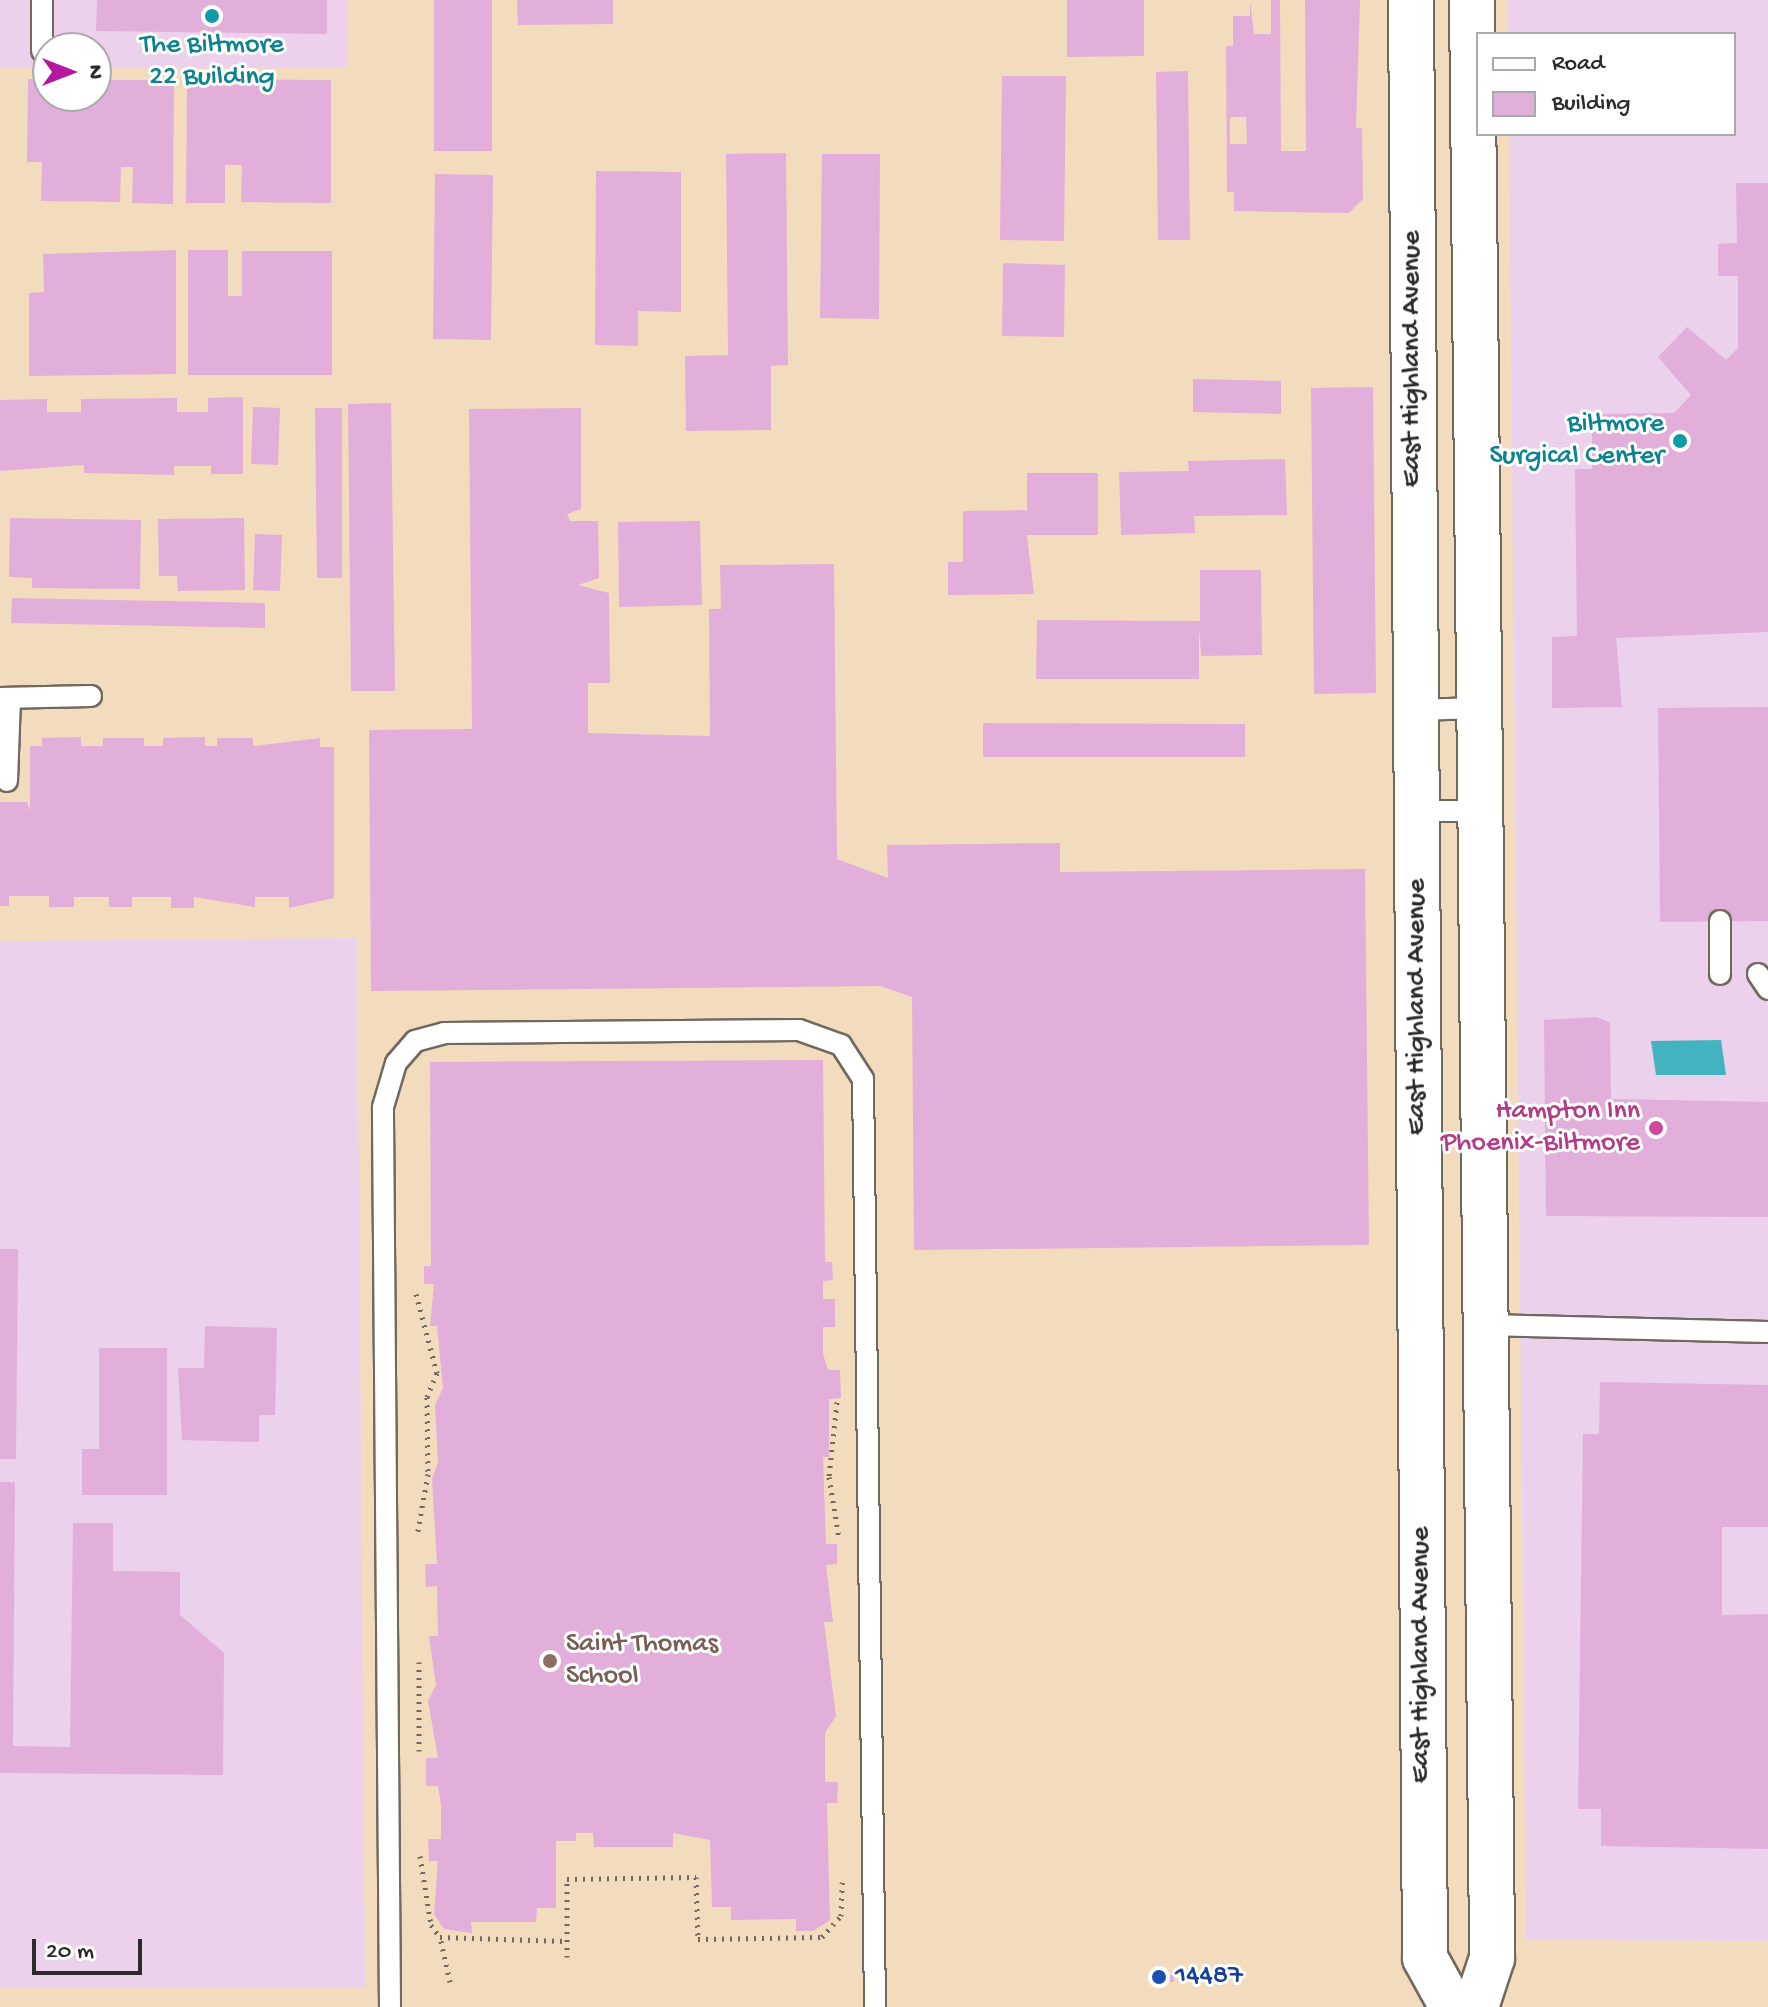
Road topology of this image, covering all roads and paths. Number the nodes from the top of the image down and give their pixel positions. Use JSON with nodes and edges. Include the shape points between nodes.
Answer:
{"nodes":[{"id":1,"x":42,"y":0,"type":"edge"},
{"id":2,"x":1411,"y":0,"type":"edge"},
{"id":3,"x":1472,"y":0,"type":"edge"},
{"id":4,"x":42,"y":32,"type":"edge"},
{"id":5,"x":91,"y":696,"type":"dead end"},
{"id":6,"x":5,"y":698,"type":"edge"},
{"id":7,"x":1480,"y":708,"type":"junction"},
{"id":8,"x":1415,"y":710,"type":"junction"},
{"id":9,"x":7,"y":781,"type":"dead end"},
{"id":10,"x":1416,"y":811,"type":"junction"},
{"id":11,"x":1482,"y":811,"type":"junction"},
{"id":12,"x":1720,"y":921,"type":"dead end"},
{"id":13,"x":1720,"y":974,"type":"dead end"},
{"id":14,"x":415,"y":1285,"type":"dead end"},
{"id":15,"x":1420,"y":1325,"type":"junction"},
{"id":16,"x":1486,"y":1325,"type":"junction"},
{"id":17,"x":1768,"y":1332,"type":"edge"},
{"id":18,"x":840,"y":1393,"type":"dead end"},
{"id":19,"x":836,"y":1530,"type":"dead end"},
{"id":20,"x":416,"y":1538,"type":"dead end"},
{"id":21,"x":417,"y":1844,"type":"dead end"},
{"id":22,"x":842,"y":1865,"type":"dead end"},
{"id":23,"x":440,"y":1937,"type":"junction"},
{"id":24,"x":567,"y":1941,"type":"junction"},
{"id":25,"x":567,"y":1957,"type":"dead end"},
{"id":26,"x":450,"y":1982,"type":"dead end"},
{"id":27,"x":390,"y":2007,"type":"edge"},
{"id":28,"x":875,"y":2007,"type":"edge"},
{"id":29,"x":1452,"y":2007,"type":"edge"},
{"id":30,"x":1476,"y":2007,"type":"edge"}],
"edges":[{"from":1,"to":4,"type":"lane"},
{"from":2,"to":8,"type":"main road","name":"East Highland Avenue"},
{"from":3,"to":7,"type":"main road"},
{"from":5,"to":6,"type":"lane"},
{"from":6,"to":9,"type":"lane"},
{"from":7,"to":8,"type":"lane"},
{"from":7,"to":11,"type":"main road"},
{"from":8,"to":10,"type":"main road","name":"East Highland Avenue"},
{"from":10,"to":11,"type":"lane"},
{"from":10,"to":15,"type":"main road","name":"East Highland Avenue"},
{"from":11,"to":16,"type":"main road"},
{"from":12,"to":13,"type":"lane"},
{"from":14,"to":20,"type":"path","via":[[437,1373],[427,1397],[428,1474]]},
{"from":15,"to":16,"type":"main road"},
{"from":15,"to":29,"type":"main road","name":"East Highland Avenue","via":[[1425,1958]]},
{"from":16,"to":17,"type":"lane"},
{"from":16,"to":30,"type":"main road","via":[[1492,1958]]},
{"from":18,"to":19,"type":"path","via":[[829,1477]]},
{"from":21,"to":23,"type":"path","via":[[431,1925]]},
{"from":22,"to":24,"type":"path","via":[[841,1916],[822,1937],[698,1939],[696,1877],[567,1879]]},
{"from":23,"to":24,"type":"path"},
{"from":23,"to":26,"type":"path"},
{"from":24,"to":25,"type":"path"},
{"from":27,"to":28,"type":"lane","via":[[383,1107],[396,1063],[415,1041],[444,1033],[799,1030],[841,1045],[863,1079]]}]}
